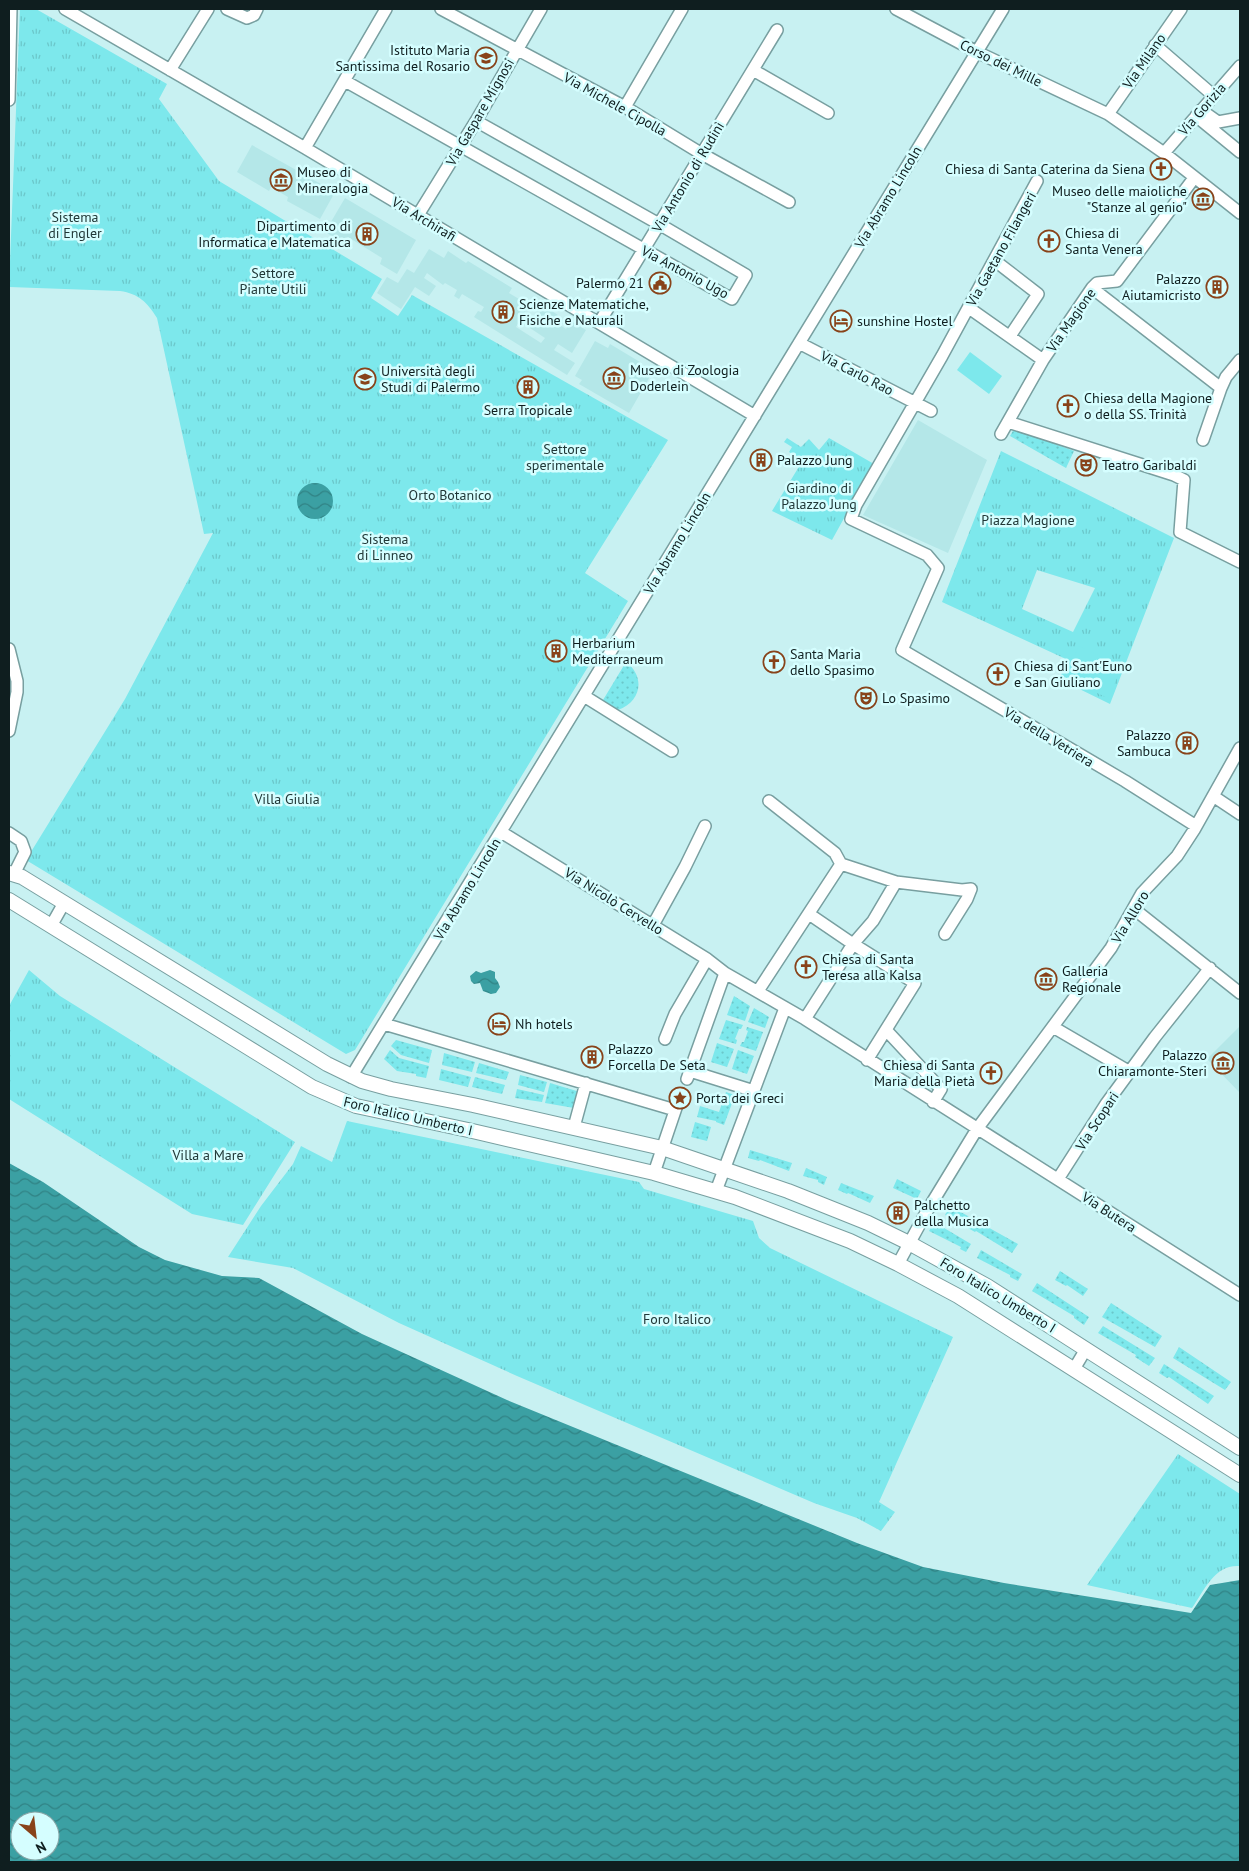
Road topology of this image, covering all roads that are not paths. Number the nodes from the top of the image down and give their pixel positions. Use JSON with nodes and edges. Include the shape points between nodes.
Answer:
{"nodes":[{"id":1,"x":11,"y":9,"type":"edge"},
{"id":2,"x":65,"y":9,"type":"edge"},
{"id":3,"x":208,"y":9,"type":"edge"},
{"id":4,"x":227,"y":9,"type":"edge"},
{"id":5,"x":257,"y":9,"type":"edge"},
{"id":6,"x":386,"y":9,"type":"edge"},
{"id":7,"x":441,"y":9,"type":"edge"},
{"id":8,"x":541,"y":9,"type":"edge"},
{"id":9,"x":682,"y":9,"type":"edge"},
{"id":10,"x":897,"y":9,"type":"edge"},
{"id":11,"x":1003,"y":9,"type":"edge"},
{"id":12,"x":1181,"y":9,"type":"edge"},
{"id":13,"x":777,"y":30,"type":"dead end"},
{"id":14,"x":1156,"y":45,"type":"junction"},
{"id":15,"x":516,"y":50,"type":"junction"},
{"id":16,"x":977,"y":52,"type":"junction"},
{"id":17,"x":1240,"y":66,"type":"edge"},
{"id":18,"x":170,"y":70,"type":"junction"},
{"id":19,"x":753,"y":70,"type":"junction"},
{"id":20,"x":345,"y":81,"type":"junction"},
{"id":21,"x":1214,"y":96,"type":"junction"},
{"id":22,"x":9,"y":100,"type":"edge"},
{"id":23,"x":625,"y":108,"type":"junction"},
{"id":24,"x":828,"y":113,"type":"dead end"},
{"id":25,"x":1198,"y":113,"type":"junction"},
{"id":26,"x":1108,"y":114,"type":"junction"},
{"id":27,"x":1240,"y":118,"type":"edge"},
{"id":28,"x":476,"y":121,"type":"junction"},
{"id":29,"x":461,"y":146,"type":"junction"},
{"id":30,"x":305,"y":148,"type":"junction"},
{"id":31,"x":1240,"y":152,"type":"edge"},
{"id":32,"x":1164,"y":153,"type":"junction"},
{"id":33,"x":702,"y":154,"type":"junction"},
{"id":34,"x":1194,"y":178,"type":"junction"},
{"id":35,"x":1037,"y":181,"type":"dead end"},
{"id":36,"x":789,"y":202,"type":"dead end"},
{"id":37,"x":1240,"y":213,"type":"edge"},
{"id":38,"x":418,"y":216,"type":"junction"},
{"id":39,"x":659,"y":224,"type":"junction"},
{"id":40,"x":643,"y":250,"type":"junction"},
{"id":41,"x":994,"y":260,"type":"junction"},
{"id":42,"x":1092,"y":288,"type":"junction"},
{"id":43,"x":966,"y":313,"type":"junction"},
{"id":44,"x":599,"y":323,"type":"junction"},
{"id":45,"x":1010,"y":336,"type":"junction"},
{"id":46,"x":799,"y":343,"type":"junction"},
{"id":47,"x":1043,"y":360,"type":"junction"},
{"id":48,"x":1240,"y":360,"type":"edge"},
{"id":49,"x":1221,"y":388,"type":"junction"},
{"id":50,"x":915,"y":403,"type":"junction"},
{"id":51,"x":931,"y":411,"type":"dead end"},
{"id":52,"x":755,"y":416,"type":"junction"},
{"id":53,"x":1008,"y":422,"type":"junction"},
{"id":54,"x":1001,"y":434,"type":"dead end"},
{"id":55,"x":1203,"y":440,"type":"dead end"},
{"id":56,"x":1240,"y":562,"type":"edge"},
{"id":57,"x":9,"y":649,"type":"edge"},
{"id":58,"x":584,"y":696,"type":"junction"},
{"id":59,"x":9,"y":731,"type":"edge"},
{"id":60,"x":1240,"y":748,"type":"edge"},
{"id":61,"x":672,"y":751,"type":"dead end"},
{"id":62,"x":1213,"y":796,"type":"junction"},
{"id":63,"x":769,"y":801,"type":"dead end"},
{"id":64,"x":1240,"y":814,"type":"edge"},
{"id":65,"x":705,"y":826,"type":"dead end"},
{"id":66,"x":1196,"y":826,"type":"junction"},
{"id":67,"x":501,"y":832,"type":"junction"},
{"id":68,"x":9,"y":833,"type":"edge"},
{"id":69,"x":841,"y":864,"type":"junction"},
{"id":70,"x":12,"y":874,"type":"edge"},
{"id":71,"x":896,"y":882,"type":"junction"},
{"id":72,"x":9,"y":900,"type":"edge"},
{"id":73,"x":64,"y":903,"type":"junction"},
{"id":74,"x":1134,"y":909,"type":"junction"},
{"id":75,"x":809,"y":914,"type":"junction"},
{"id":76,"x":652,"y":925,"type":"junction"},
{"id":77,"x":51,"y":926,"type":"junction"},
{"id":78,"x":945,"y":934,"type":"dead end"},
{"id":79,"x":853,"y":944,"type":"junction"},
{"id":80,"x":707,"y":959,"type":"junction"},
{"id":81,"x":1210,"y":968,"type":"junction"},
{"id":82,"x":725,"y":973,"type":"junction"},
{"id":83,"x":758,"y":991,"type":"junction"},
{"id":84,"x":1240,"y":993,"type":"edge"},
{"id":85,"x":785,"y":1008,"type":"junction"},
{"id":86,"x":805,"y":1020,"type":"junction"},
{"id":87,"x":384,"y":1024,"type":"junction"},
{"id":88,"x":1053,"y":1027,"type":"junction"},
{"id":89,"x":886,"y":1030,"type":"junction"},
{"id":90,"x":665,"y":1039,"type":"dead end"},
{"id":91,"x":867,"y":1060,"type":"junction"},
{"id":92,"x":1130,"y":1072,"type":"junction"},
{"id":93,"x":352,"y":1077,"type":"junction"},
{"id":94,"x":586,"y":1083,"type":"junction"},
{"id":95,"x":754,"y":1091,"type":"junction"},
{"id":96,"x":933,"y":1102,"type":"junction"},
{"id":97,"x":574,"y":1127,"type":"junction"},
{"id":98,"x":977,"y":1129,"type":"junction"},
{"id":99,"x":662,"y":1148,"type":"junction"},
{"id":100,"x":725,"y":1169,"type":"junction"},
{"id":101,"x":654,"y":1173,"type":"junction"},
{"id":102,"x":1058,"y":1178,"type":"junction"},
{"id":103,"x":716,"y":1192,"type":"junction"},
{"id":104,"x":909,"y":1243,"type":"junction"},
{"id":105,"x":898,"y":1264,"type":"junction"},
{"id":106,"x":1240,"y":1295,"type":"edge"},
{"id":107,"x":1086,"y":1349,"type":"junction"},
{"id":108,"x":1074,"y":1369,"type":"junction"},
{"id":109,"x":1240,"y":1448,"type":"edge"},
{"id":110,"x":1239,"y":1474,"type":"edge"}],
"edges":[{"from":1,"to":22,"type":"street"},
{"from":2,"to":18,"type":"street","name":"Via Archirafi"},
{"from":3,"to":18,"type":"street"},
{"from":4,"to":5,"type":"street","via":[[247,18]]},
{"from":6,"to":20,"type":"street"},
{"from":7,"to":15,"type":"street","name":"Via Michele Cipolla"},
{"from":8,"to":15,"type":"street","name":"Via Gaspare Mignosi"},
{"from":9,"to":23,"type":"street"},
{"from":10,"to":16,"type":"street","name":"Corso dei Mille"},
{"from":11,"to":16,"type":"street","name":"Via Abramo Lincoln"},
{"from":12,"to":14,"type":"street","name":"Via Milano"},
{"from":13,"to":19,"type":"street","name":"Via Antonio di Rudinì"},
{"from":14,"to":21,"type":"street"},
{"from":14,"to":26,"type":"street","name":"Via Milano"},
{"from":15,"to":23,"type":"street","name":"Via Michele Cipolla"},
{"from":15,"to":28,"type":"street","name":"Via Gaspare Mignosi"},
{"from":16,"to":26,"type":"street","name":"Corso dei Mille"},
{"from":16,"to":46,"type":"street","name":"Via Abramo Lincoln"},
{"from":17,"to":21,"type":"street","name":"Via Gorizia"},
{"from":18,"to":30,"type":"street","name":"Via Archirafi"},
{"from":19,"to":24,"type":"street"},
{"from":19,"to":33,"type":"street","name":"Via Antonio di Rudinì"},
{"from":20,"to":29,"type":"street","name":"Via Antonio Ugo"},
{"from":20,"to":30,"type":"street"},
{"from":21,"to":25,"type":"street","name":"Via Gorizia"},
{"from":23,"to":33,"type":"street","name":"Via Michele Cipolla"},
{"from":25,"to":27,"type":"street","via":[[1218,122]]},
{"from":25,"to":31,"type":"street"},
{"from":25,"to":32,"type":"street","name":"Via Gorizia"},
{"from":26,"to":32,"type":"street","name":"Corso dei Mille"},
{"from":28,"to":29,"type":"street","name":"Via Gaspare Mignosi"},
{"from":28,"to":39,"type":"street","name":"Via Antonio Ugo"},
{"from":29,"to":38,"type":"street","name":"Via Gaspare Mignosi"},
{"from":29,"to":40,"type":"street","name":"Via Antonio Ugo"},
{"from":30,"to":38,"type":"street","name":"Via Archirafi"},
{"from":32,"to":34,"type":"street","name":"Corso dei Mille"},
{"from":33,"to":36,"type":"street","name":"Via Michele Cipolla"},
{"from":33,"to":39,"type":"street","name":"Via Antonio di Rudinì"},
{"from":34,"to":37,"type":"street","name":"Corso dei Mille"},
{"from":34,"to":42,"type":"street","name":"Via Magione","via":[[1117,281],[1097,283]]},
{"from":35,"to":41,"type":"street","name":"Via Gaetano Filangeri"},
{"from":38,"to":44,"type":"street","name":"Via Archirafi"},
{"from":39,"to":40,"type":"street","name":"Via Antonio di Rudinì"},
{"from":39,"to":40,"type":"street","name":"Via Antonio Ugo","via":[[746,275],[732,299]]},
{"from":40,"to":44,"type":"street","name":"Via Antonio di Rudinì"},
{"from":41,"to":43,"type":"street","name":"Via Gaetano Filangeri"},
{"from":41,"to":45,"type":"street","via":[[1038,294]]},
{"from":42,"to":47,"type":"street","name":"Via Magione"},
{"from":42,"to":49,"type":"street"},
{"from":43,"to":45,"type":"street"},
{"from":43,"to":50,"type":"street"},
{"from":44,"to":52,"type":"street","name":"Via Archirafi"},
{"from":45,"to":47,"type":"street"},
{"from":46,"to":50,"type":"street","name":"Via Carlo Rao"},
{"from":46,"to":52,"type":"street","name":"Via Abramo Lincoln"},
{"from":47,"to":53,"type":"street","name":"Via Magione"},
{"from":48,"to":49,"type":"street"},
{"from":49,"to":55,"type":"street"},
{"from":50,"to":51,"type":"street","name":"Via Carlo Rao"},
{"from":50,"to":66,"type":"street","name":"Via della Vetriera","via":[[851,519],[928,555],[938,568],[902,650]]},
{"from":52,"to":58,"type":"street","name":"Via Abramo Lincoln"},
{"from":53,"to":54,"type":"street","name":"Via Magione"},
{"from":53,"to":56,"type":"street","via":[[1184,480],[1180,532]]},
{"from":57,"to":59,"type":"street","via":[[17,686]]},
{"from":58,"to":61,"type":"street"},
{"from":58,"to":67,"type":"street","name":"Via Abramo Lincoln"},
{"from":60,"to":62,"type":"street","name":"Via Alloro"},
{"from":62,"to":64,"type":"street"},
{"from":62,"to":66,"type":"street","name":"Via Alloro"},
{"from":63,"to":69,"type":"street","via":[[834,853]]},
{"from":65,"to":76,"type":"street"},
{"from":66,"to":74,"type":"street","name":"Via Alloro","via":[[1177,856],[1142,894]]},
{"from":67,"to":76,"type":"street","name":"Via Nicolò Cervello"},
{"from":67,"to":87,"type":"street","name":"Via Abramo Lincoln"},
{"from":68,"to":70,"type":"street","via":[[20,841],[25,852]]},
{"from":69,"to":71,"type":"street"},
{"from":69,"to":75,"type":"street"},
{"from":70,"to":73,"type":"main road","name":"Foro Italico Umberto I"},
{"from":71,"to":78,"type":"street","via":[[971,889]]},
{"from":71,"to":79,"type":"street","via":[[873,921]]},
{"from":72,"to":77,"type":"main road","name":"Foro Italico Umberto I"},
{"from":73,"to":77,"type":"street"},
{"from":73,"to":93,"type":"main road","name":"Foro Italico Umberto I"},
{"from":74,"to":81,"type":"street"},
{"from":74,"to":88,"type":"street","name":"Via Alloro","via":[[1111,948]]},
{"from":75,"to":79,"type":"street"},
{"from":75,"to":83,"type":"street"},
{"from":76,"to":80,"type":"street","name":"Via Nicolò Cervello"},
{"from":77,"to":101,"type":"main road","name":"Foro Italico Umberto I","via":[[304,1082],[340,1100],[386,1114]]},
{"from":79,"to":86,"type":"street"},
{"from":79,"to":89,"type":"street","via":[[916,983]]},
{"from":80,"to":82,"type":"street","name":"Via Nicolò Cervello"},
{"from":80,"to":90,"type":"street","via":[[675,1014]]},
{"from":81,"to":84,"type":"street"},
{"from":81,"to":92,"type":"street","name":"Via Scopari"},
{"from":82,"to":83,"type":"street","name":"Via Nicolò Cervello"},
{"from":82,"to":95,"type":"street","via":[[688,1075]]},
{"from":83,"to":85,"type":"street","name":"Via Nicolò Cervello"},
{"from":85,"to":86,"type":"street","name":"Via Nicolò Cervello"},
{"from":85,"to":95,"type":"street"},
{"from":86,"to":91,"type":"street","name":"Via Nicolò Cervello"},
{"from":87,"to":93,"type":"street","name":"Via Abramo Lincoln"},
{"from":87,"to":94,"type":"street"},
{"from":88,"to":92,"type":"street"},
{"from":88,"to":98,"type":"street","name":"Via Alloro"},
{"from":89,"to":91,"type":"street"},
{"from":89,"to":96,"type":"street","via":[[941,1089]]},
{"from":91,"to":96,"type":"street","name":"Via Butera"},
{"from":92,"to":102,"type":"street","name":"Via Scopari"},
{"from":93,"to":97,"type":"main road","name":"Foro Italico Umberto I","via":[[391,1089]]},
{"from":94,"to":97,"type":"street"},
{"from":94,"to":99,"type":"street","via":[[677,1105]]},
{"from":95,"to":100,"type":"street"},
{"from":96,"to":98,"type":"street","name":"Via Butera"},
{"from":97,"to":99,"type":"main road","name":"Foro Italico Umberto I"},
{"from":98,"to":102,"type":"street","name":"Via Butera"},
{"from":98,"to":104,"type":"street","name":"Via Alloro"},
{"from":99,"to":100,"type":"main road","name":"Foro Italico Umberto I"},
{"from":99,"to":101,"type":"street"},
{"from":100,"to":103,"type":"street"},
{"from":100,"to":104,"type":"main road","name":"Foro Italico Umberto I","via":[[821,1204]]},
{"from":101,"to":103,"type":"main road","name":"Foro Italico Umberto I"},
{"from":102,"to":106,"type":"street","name":"Via Butera"},
{"from":103,"to":105,"type":"main road","name":"Foro Italico Umberto I","via":[[812,1226]]},
{"from":104,"to":105,"type":"street"},
{"from":104,"to":107,"type":"main road","name":"Foro Italico Umberto I","via":[[987,1286]]},
{"from":105,"to":108,"type":"main road","name":"Foro Italico Umberto I","via":[[958,1296]]},
{"from":107,"to":108,"type":"street"},
{"from":107,"to":109,"type":"main road","name":"Foro Italico Umberto I"},
{"from":108,"to":110,"type":"main road","name":"Foro Italico Umberto I"}]}
